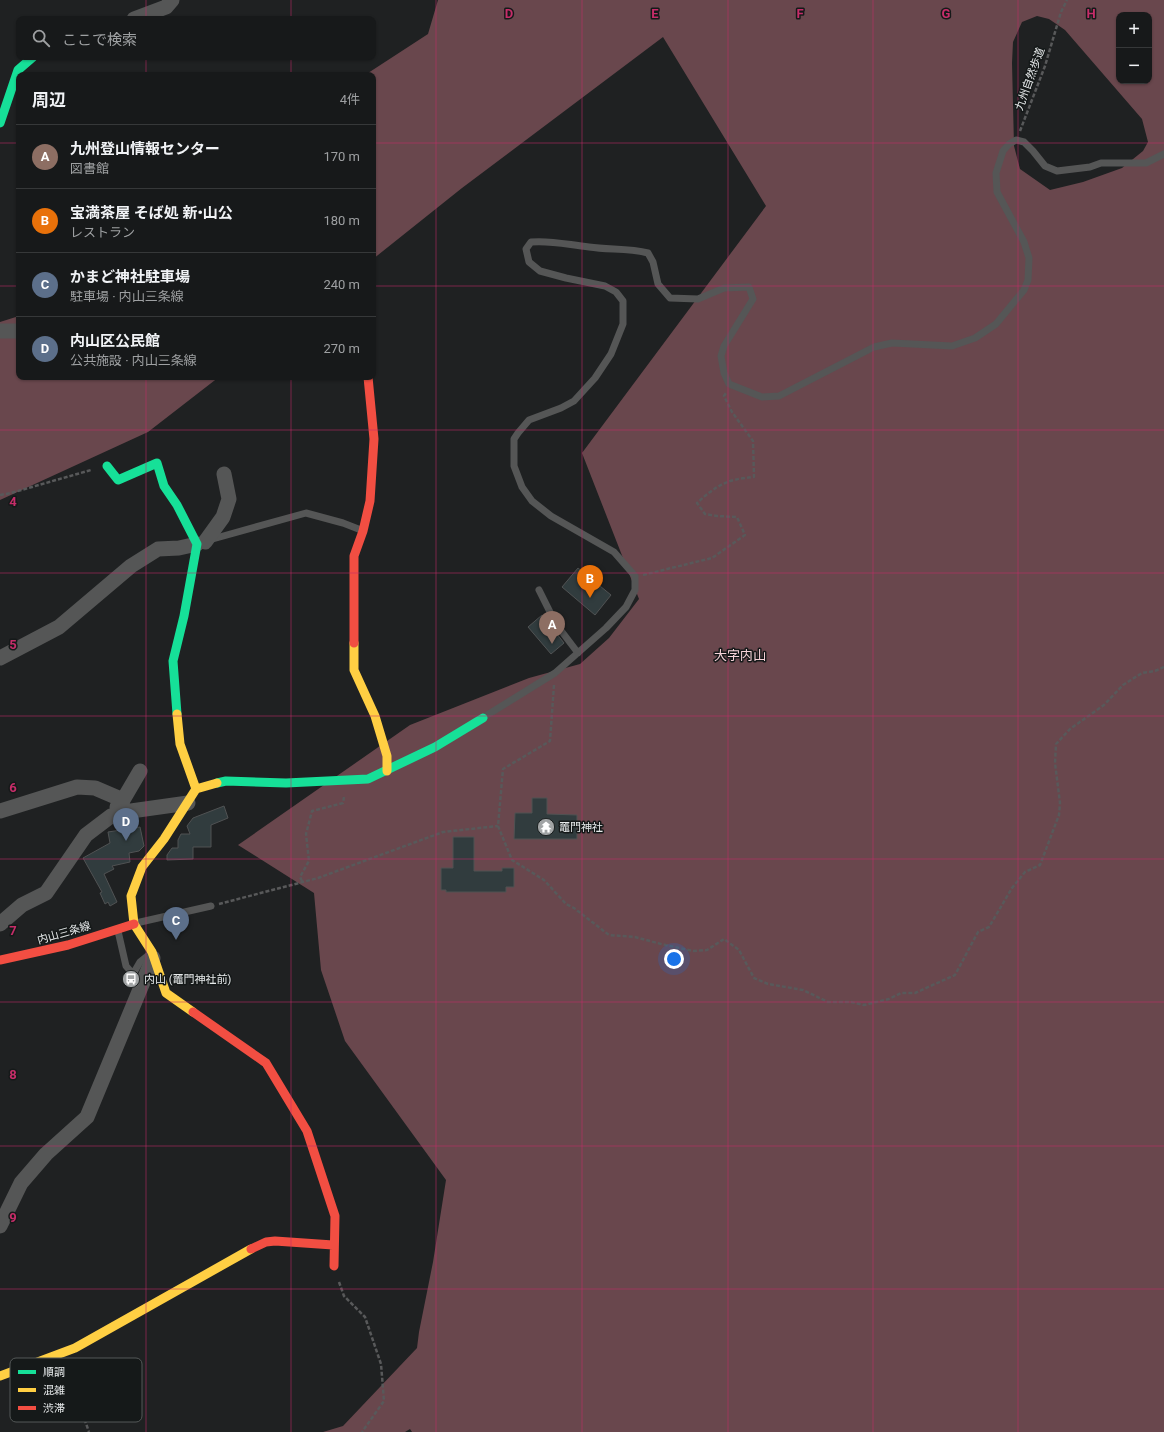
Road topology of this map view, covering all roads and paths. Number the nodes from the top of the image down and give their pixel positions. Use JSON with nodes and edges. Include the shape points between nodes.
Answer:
{"nodes":[{"id":1,"x":172,"y":0,"type":"edge"},
{"id":2,"x":1067,"y":0,"type":"edge"},
{"id":3,"x":142,"y":16,"type":"edge"},
{"id":4,"x":30,"y":60,"type":"edge"},
{"id":5,"x":17,"y":72,"type":"edge"},
{"id":6,"x":16,"y":76,"type":"edge"},
{"id":7,"x":0,"y":123,"type":"edge"},
{"id":8,"x":1016,"y":140,"type":"junction"},
{"id":9,"x":1164,"y":154,"type":"edge"},
{"id":10,"x":0,"y":331,"type":"edge"},
{"id":11,"x":16,"y":331,"type":"edge"},
{"id":12,"x":368,"y":380,"type":"edge"},
{"id":13,"x":729,"y":384,"type":"junction"},
{"id":14,"x":107,"y":466,"type":"joint"},
{"id":15,"x":224,"y":474,"type":"dead end"},
{"id":16,"x":0,"y":495,"type":"edge"},
{"id":17,"x":363,"y":531,"type":"junction"},
{"id":18,"x":201,"y":543,"type":"junction"},
{"id":19,"x":635,"y":576,"type":"junction"},
{"id":20,"x":539,"y":590,"type":"dead end"},
{"id":21,"x":578,"y":653,"type":"junction"},
{"id":22,"x":0,"y":658,"type":"edge"},
{"id":23,"x":1164,"y":667,"type":"edge"},
{"id":24,"x":556,"y":673,"type":"junction"},
{"id":25,"x":484,"y":718,"type":"joint"},
{"id":26,"x":140,"y":771,"type":"dead end"},
{"id":27,"x":387,"y":771,"type":"junction"},
{"id":28,"x":345,"y":780,"type":"junction"},
{"id":29,"x":196,"y":789,"type":"junction"},
{"id":30,"x":123,"y":800,"type":"junction"},
{"id":31,"x":188,"y":803,"type":"junction"},
{"id":32,"x":0,"y":811,"type":"edge"},
{"id":33,"x":111,"y":816,"type":"junction"},
{"id":34,"x":498,"y":826,"type":"junction"},
{"id":35,"x":302,"y":882,"type":"junction"},
{"id":36,"x":211,"y":906,"type":"joint"},
{"id":37,"x":0,"y":924,"type":"edge"},
{"id":38,"x":134,"y":924,"type":"junction"},
{"id":39,"x":118,"y":930,"type":"junction"},
{"id":40,"x":153,"y":955,"type":"junction"},
{"id":41,"x":0,"y":960,"type":"edge"},
{"id":42,"x":0,"y":1226,"type":"edge"},
{"id":43,"x":333,"y":1244,"type":"junction"},
{"id":44,"x":334,"y":1266,"type":"joint"},
{"id":45,"x":75,"y":1348,"type":"junction"},
{"id":46,"x":48,"y":1358,"type":"edge"},
{"id":47,"x":75,"y":1358,"type":"edge"},
{"id":48,"x":10,"y":1372,"type":"edge"},
{"id":49,"x":0,"y":1376,"type":"edge"},
{"id":50,"x":86,"y":1422,"type":"edge"},
{"id":51,"x":88,"y":1432,"type":"edge"},
{"id":52,"x":362,"y":1432,"type":"edge"}],
"edges":[{"from":1,"to":3,"type":"street","via":[[166,7]]},
{"from":2,"to":8,"type":"path","name":"九州自然歩道","via":[[1056,27],[1046,66]]},
{"from":4,"to":5,"type":"street"},
{"from":6,"to":7,"type":"street"},
{"from":8,"to":9,"type":"lane","via":[[1024,142],[1033,150],[1045,166],[1057,171],[1090,167],[1100,163],[1146,163]]},
{"from":8,"to":13,"type":"lane","via":[[1004,150],[996,173],[997,192],[1024,242],[1029,258],[1028,280],[1024,290],[996,324],[975,338],[952,346],[892,343],[874,347],[779,396],[762,397]]},
{"from":10,"to":11,"type":"street"},
{"from":12,"to":17,"type":"street","via":[[374,439],[370,501]]},
{"from":13,"to":19,"type":"path","via":[[724,396],[753,442],[754,477],[737,478],[714,488],[697,503],[705,514],[737,518],[745,535],[712,558]]},
{"from":13,"to":19,"type":"lane","via":[[721,356],[724,346],[753,299],[749,287],[724,288],[698,299],[670,298],[658,284],[648,253],[542,241],[531,242],[526,248],[529,262],[540,270],[605,286],[616,292],[623,301],[623,324],[611,354],[595,378],[574,401],[529,420],[518,433],[514,439],[514,466],[522,487],[532,501],[551,516],[614,552]]},
{"from":14,"to":16,"type":"path"},
{"from":14,"to":18,"type":"street","via":[[118,480],[157,463],[164,486]]},
{"from":15,"to":18,"type":"street","via":[[229,499],[223,517]]},
{"from":17,"to":18,"type":"lane","via":[[306,513]]},
{"from":17,"to":27,"type":"street","via":[[354,556],[354,670],[375,716],[387,756]]},
{"from":18,"to":22,"type":"street","via":[[158,549],[131,566],[59,627]]},
{"from":18,"to":29,"type":"street","via":[[173,661],[180,744]]},
{"from":19,"to":21,"type":"lane","via":[[635,590],[626,607]]},
{"from":20,"to":21,"type":"lane","via":[[556,624]]},
{"from":21,"to":24,"type":"lane"},
{"from":23,"to":34,"type":"path","via":[[1142,674],[1123,685],[1104,705],[1070,729],[1056,744],[1059,815],[1040,865],[1025,872],[1012,888],[989,927],[978,932],[955,975],[915,993],[902,993],[864,1005],[828,1002],[803,990],[768,984],[754,978],[739,950],[724,939],[707,950],[693,951],[635,937],[609,935],[566,904],[544,880],[512,860]]},
{"from":24,"to":25,"type":"lane"},
{"from":24,"to":34,"type":"path","via":[[550,741],[503,768]]},
{"from":25,"to":27,"type":"street"},
{"from":26,"to":30,"type":"street"},
{"from":27,"to":28,"type":"street","via":[[368,779]]},
{"from":28,"to":29,"type":"street","via":[[286,783],[226,780]]},
{"from":28,"to":35,"type":"path","via":[[343,802],[312,811],[306,834],[309,861],[300,877]]},
{"from":29,"to":31,"type":"street"},
{"from":30,"to":32,"type":"street","via":[[95,788],[77,787]]},
{"from":30,"to":33,"type":"street"},
{"from":31,"to":33,"type":"street"},
{"from":31,"to":38,"type":"street","via":[[142,867],[131,896]]},
{"from":33,"to":37,"type":"street","via":[[86,835],[46,893],[22,906]]},
{"from":34,"to":35,"type":"path","via":[[443,832]]},
{"from":35,"to":36,"type":"path"},
{"from":36,"to":38,"type":"lane"},
{"from":38,"to":39,"type":"street","name":"内山三条線"},
{"from":38,"to":40,"type":"street"},
{"from":39,"to":40,"type":"lane","via":[[126,966],[133,974],[140,962]]},
{"from":39,"to":41,"type":"street","name":"内山三条線","via":[[32,955]]},
{"from":40,"to":42,"type":"street","via":[[87,1117],[46,1154],[21,1183]]},
{"from":40,"to":43,"type":"street","via":[[166,993],[266,1063],[307,1131],[335,1216]]},
{"from":43,"to":44,"type":"street"},
{"from":43,"to":45,"type":"street","via":[[275,1241],[261,1244]]},
{"from":44,"to":52,"type":"path","via":[[344,1296],[365,1317],[381,1364],[384,1401]]},
{"from":45,"to":46,"type":"street"},
{"from":45,"to":47,"type":"path"},
{"from":48,"to":49,"type":"street"},
{"from":50,"to":51,"type":"path"}]}
